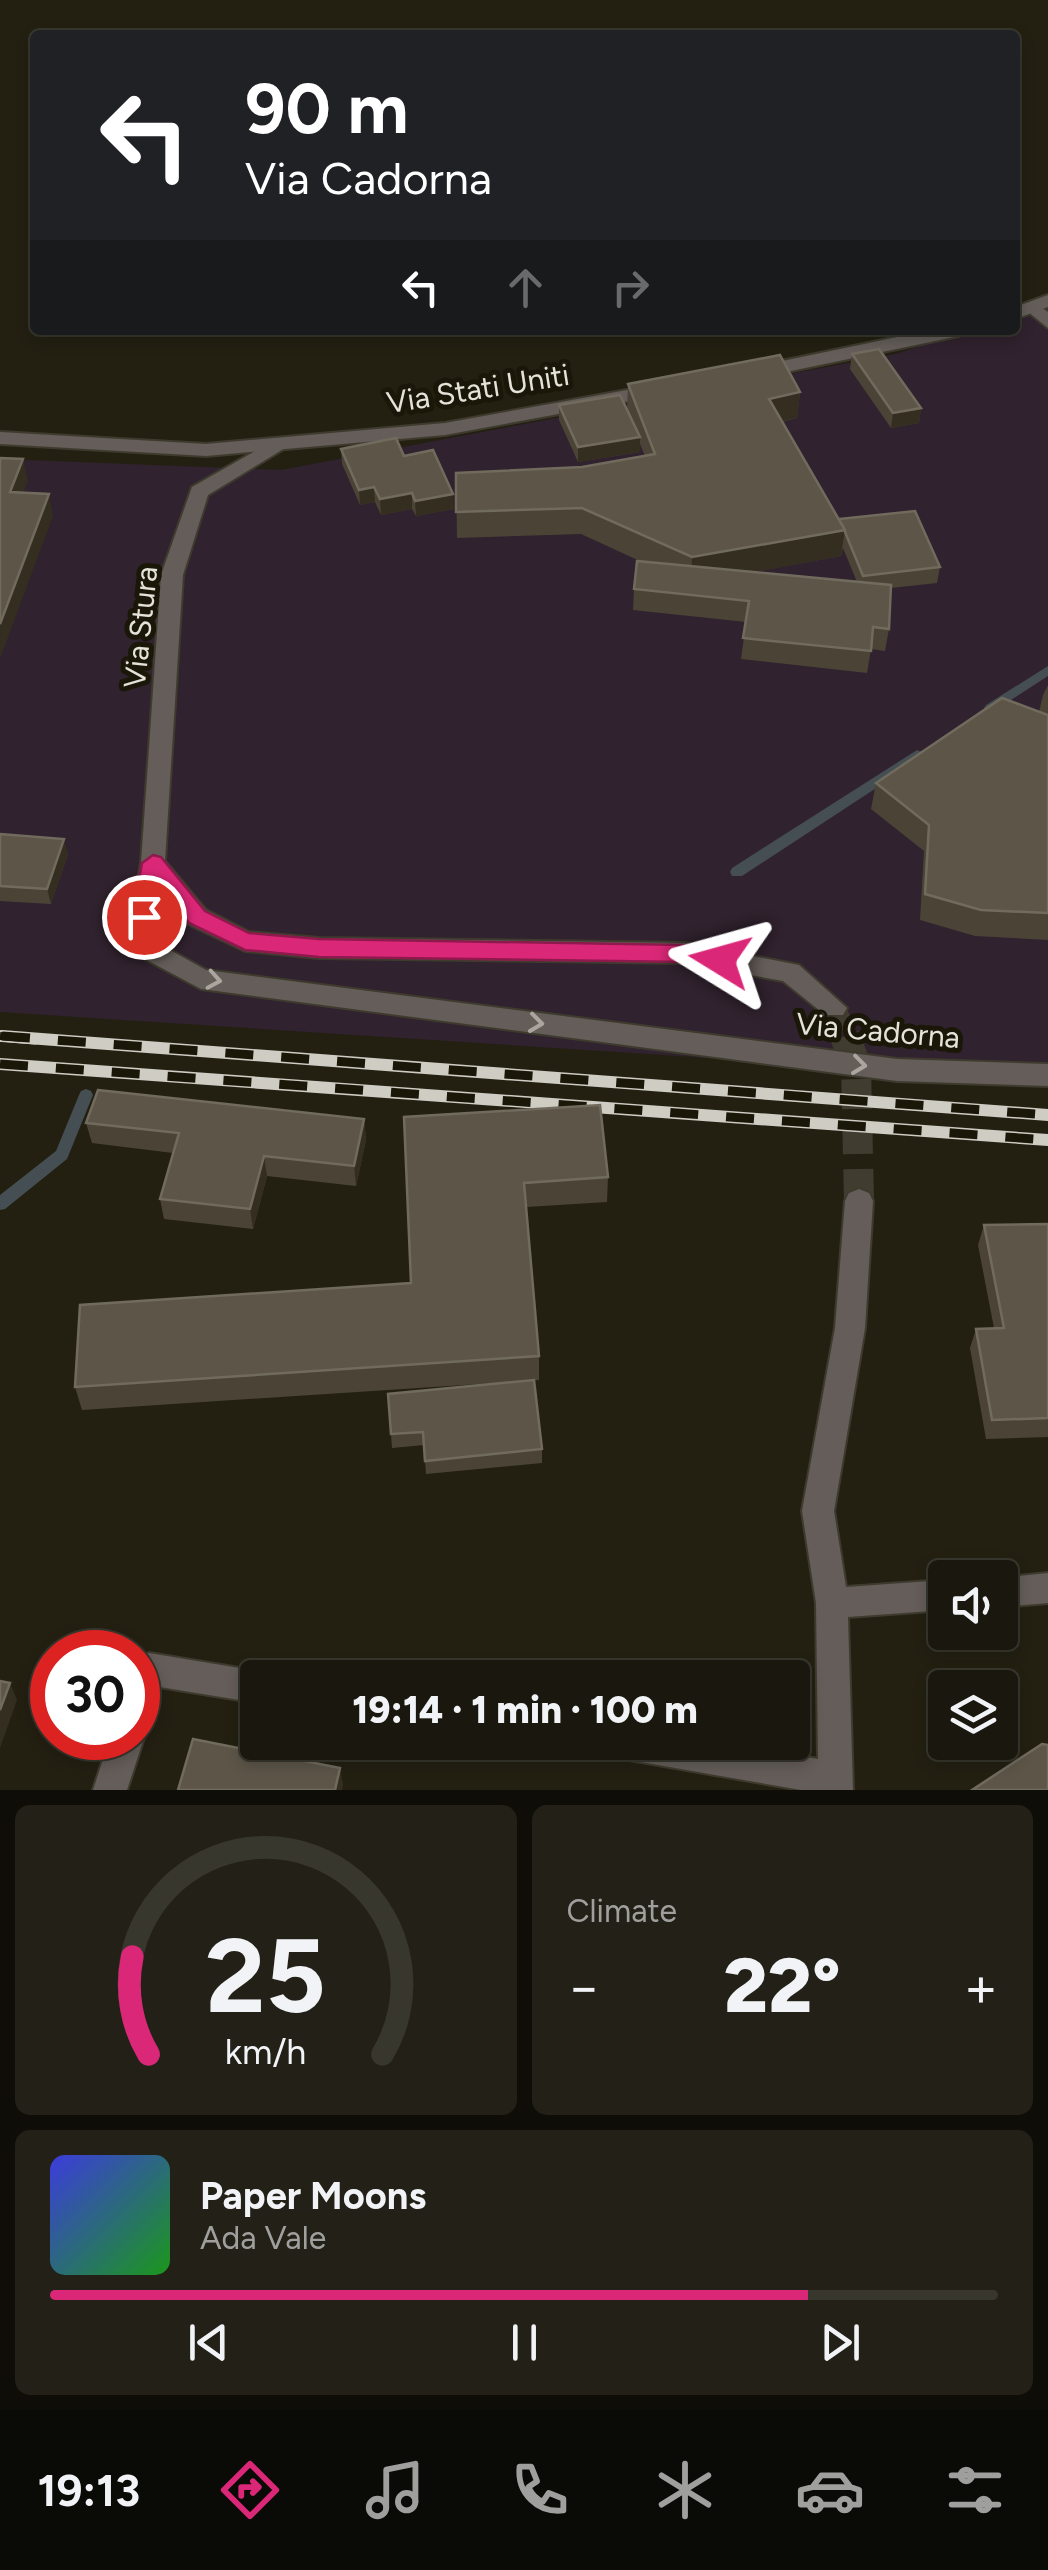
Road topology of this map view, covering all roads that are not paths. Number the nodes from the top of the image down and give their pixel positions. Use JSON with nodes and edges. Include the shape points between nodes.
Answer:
{"nodes":[{"id":1,"x":1032,"y":307,"type":"edge"},
{"id":2,"x":1048,"y":322,"type":"edge"},
{"id":3,"x":934,"y":335,"type":"edge"},
{"id":4,"x":725,"y":378,"type":"edge"},
{"id":5,"x":688,"y":385,"type":"edge"},
{"id":6,"x":0,"y":438,"type":"edge"},
{"id":7,"x":278,"y":444,"type":"junction"},
{"id":8,"x":153,"y":863,"type":"junction"},
{"id":9,"x":834,"y":1008,"type":"tunnel mouth"},
{"id":10,"x":1048,"y":1075,"type":"edge"},
{"id":11,"x":858,"y":1201,"type":"tunnel mouth"},
{"id":12,"x":1048,"y":1588,"type":"edge"},
{"id":13,"x":1018,"y":1590,"type":"edge"},
{"id":14,"x":928,"y":1596,"type":"edge"},
{"id":15,"x":832,"y":1603,"type":"junction"},
{"id":16,"x":160,"y":1671,"type":"edge"},
{"id":17,"x":240,"y":1684,"type":"edge"},
{"id":18,"x":120,"y":1760,"type":"edge"},
{"id":19,"x":703,"y":1760,"type":"edge"},
{"id":20,"x":837,"y":1785,"type":"edge"},
{"id":21,"x":110,"y":1790,"type":"edge"}],
"edges":[{"from":1,"to":2,"type":"street"},
{"from":3,"to":4,"type":"street"},
{"from":5,"to":7,"type":"street","name":"Via Stati Uniti","via":[[446,429]]},
{"from":6,"to":7,"type":"street","name":"Via Stati Uniti","via":[[206,450]]},
{"from":7,"to":8,"type":"street","name":"Via Stura","via":[[199,492],[172,574]]},
{"from":8,"to":9,"type":"street","via":[[197,917],[245,941],[685,954],[790,972]]},
{"from":8,"to":10,"type":"street","name":"Via Cadorna","one_way":true,"via":[[139,944],[201,980],[897,1070]]},
{"from":11,"to":15,"type":"street","via":[[850,1328],[818,1511]]},
{"from":12,"to":13,"type":"street"},
{"from":14,"to":15,"type":"street"},
{"from":15,"to":20,"type":"street"},
{"from":16,"to":17,"type":"street"},
{"from":18,"to":21,"type":"street"},
{"from":19,"to":20,"type":"street"}]}
